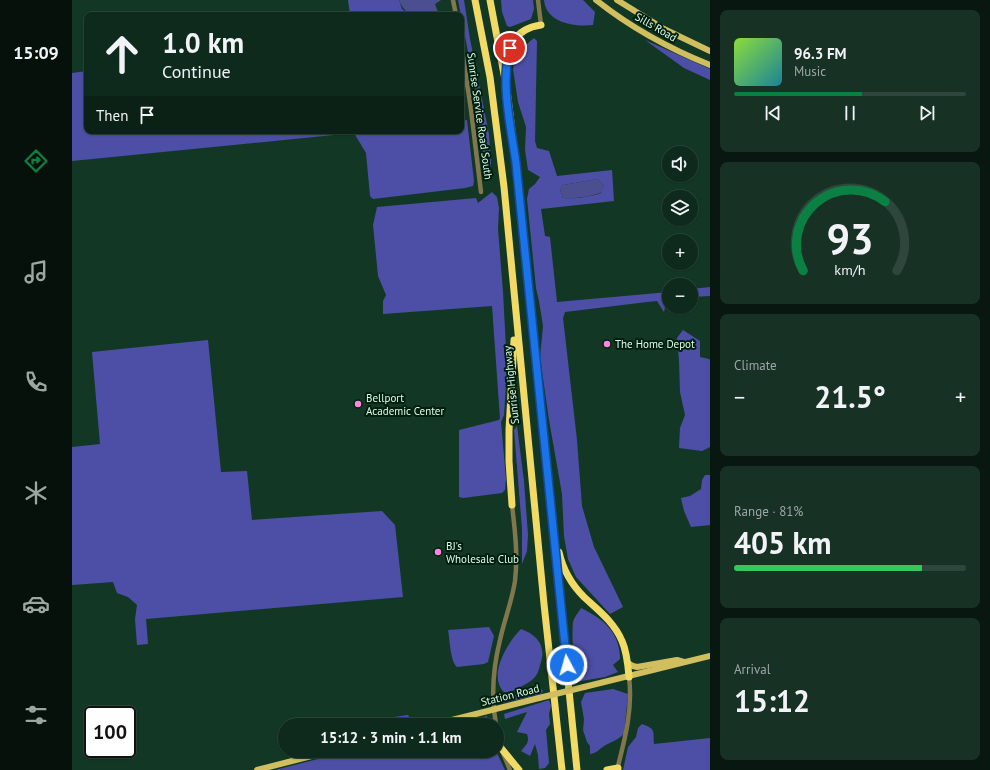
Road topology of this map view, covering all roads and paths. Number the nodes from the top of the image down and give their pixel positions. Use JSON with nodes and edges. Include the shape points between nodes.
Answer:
{"nodes":[{"id":1,"x":453,"y":0,"type":"edge"},
{"id":2,"x":475,"y":0,"type":"edge"},
{"id":3,"x":490,"y":0,"type":"edge"},
{"id":4,"x":538,"y":0,"type":"edge"},
{"id":5,"x":596,"y":0,"type":"edge"},
{"id":6,"x":617,"y":0,"type":"edge"},
{"id":7,"x":455,"y":12,"type":"edge"},
{"id":8,"x":541,"y":25,"type":"joint"},
{"id":9,"x":710,"y":51,"type":"edge"},
{"id":10,"x":464,"y":63,"type":"edge"},
{"id":11,"x":710,"y":65,"type":"edge"},
{"id":12,"x":507,"y":90,"type":"junction"},
{"id":13,"x":481,"y":192,"type":"dead end"},
{"id":14,"x":512,"y":275,"type":"junction"},
{"id":15,"x":512,"y":505,"type":"joint"},
{"id":16,"x":551,"y":514,"type":"junction"},
{"id":17,"x":710,"y":656,"type":"edge"},
{"id":18,"x":685,"y":662,"type":"junction"},
{"id":19,"x":628,"y":663,"type":"junction"},
{"id":20,"x":630,"y":677,"type":"junction"},
{"id":21,"x":494,"y":709,"type":"junction"},
{"id":22,"x":459,"y":718,"type":"edge"},
{"id":23,"x":495,"y":718,"type":"edge"},
{"id":24,"x":504,"y":751,"type":"edge"},
{"id":25,"x":504,"y":754,"type":"edge"},
{"id":26,"x":304,"y":758,"type":"edge"},
{"id":27,"x":618,"y":769,"type":"edge"},
{"id":28,"x":257,"y":770,"type":"edge"},
{"id":29,"x":510,"y":770,"type":"edge"},
{"id":30,"x":519,"y":770,"type":"edge"},
{"id":31,"x":562,"y":770,"type":"edge"},
{"id":32,"x":577,"y":770,"type":"edge"},
{"id":33,"x":607,"y":770,"type":"edge"}],
"edges":[{"from":1,"to":7,"type":"street"},
{"from":2,"to":14,"type":"highway","name":"Sunrise Highway","via":[[492,93]]},
{"from":3,"to":12,"type":"highway"},
{"from":4,"to":8,"type":"street"},
{"from":5,"to":11,"type":"main road","name":"Sills Road","via":[[652,37]]},
{"from":6,"to":9,"type":"main road","name":"Sills Road","via":[[664,29]]},
{"from":8,"to":12,"type":"highway","via":[[522,31],[511,44]]},
{"from":10,"to":13,"type":"street","name":"Sunrise Service Road South"},
{"from":12,"to":16,"type":"highway"},
{"from":14,"to":15,"type":"highway","via":[[514,345],[508,446]]},
{"from":14,"to":31,"type":"highway","name":"Sunrise Highway"},
{"from":15,"to":21,"type":"street","via":[[516,546],[515,582],[495,664]]},
{"from":16,"to":19,"type":"highway","via":[[566,573],[579,592],[616,629]]},
{"from":16,"to":32,"type":"highway"},
{"from":17,"to":18,"type":"main road","name":"Station Road"},
{"from":18,"to":19,"type":"main road","via":[[676,660],[637,667]]},
{"from":18,"to":20,"type":"main road","name":"Station Road"},
{"from":19,"to":20,"type":"highway"},
{"from":20,"to":21,"type":"main road","name":"Station Road","bridge":true},
{"from":20,"to":27,"type":"street","via":[[629,724]]},
{"from":21,"to":22,"type":"main road","name":"Station Road"},
{"from":21,"to":23,"type":"street"},
{"from":24,"to":30,"type":"highway"},
{"from":25,"to":29,"type":"street"},
{"from":26,"to":28,"type":"main road"},
{"from":27,"to":33,"type":"highway"}]}
